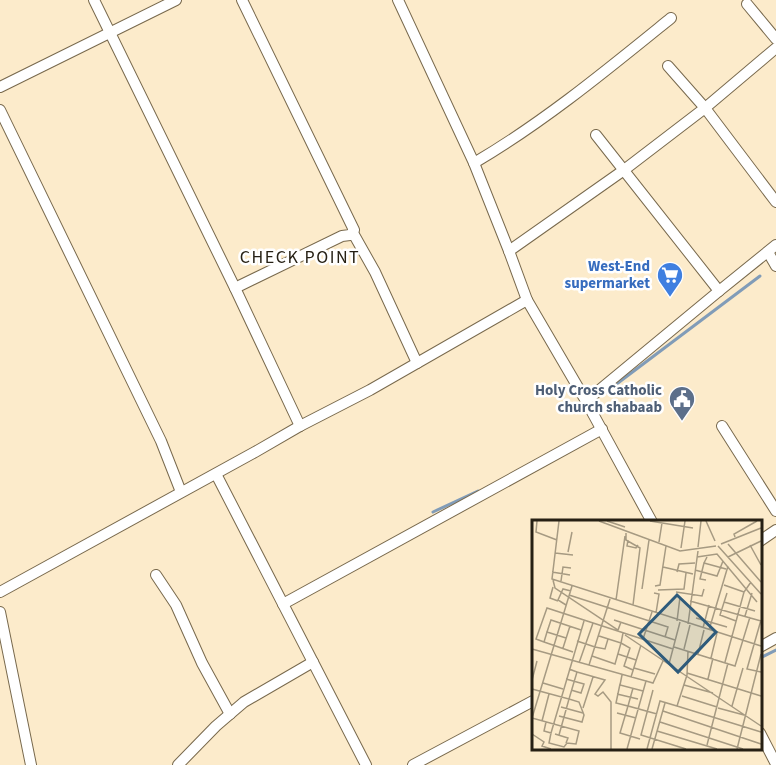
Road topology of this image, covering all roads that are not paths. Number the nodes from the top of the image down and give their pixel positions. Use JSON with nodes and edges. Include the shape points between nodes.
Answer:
{"nodes":[{"id":1,"x":94,"y":0,"type":"edge"},
{"id":2,"x":176,"y":0,"type":"edge"},
{"id":3,"x":242,"y":0,"type":"edge"},
{"id":4,"x":398,"y":0,"type":"edge"},
{"id":5,"x":747,"y":4,"type":"dead end"},
{"id":6,"x":671,"y":18,"type":"dead end"},
{"id":7,"x":109,"y":32,"type":"junction"},
{"id":8,"x":776,"y":39,"type":"edge"},
{"id":9,"x":776,"y":48,"type":"edge"},
{"id":10,"x":668,"y":66,"type":"dead end"},
{"id":11,"x":0,"y":87,"type":"edge"},
{"id":12,"x":705,"y":108,"type":"junction"},
{"id":13,"x":0,"y":110,"type":"edge"},
{"id":14,"x":596,"y":135,"type":"dead end"},
{"id":15,"x":474,"y":164,"type":"junction"},
{"id":16,"x":624,"y":170,"type":"junction"},
{"id":17,"x":776,"y":202,"type":"edge"},
{"id":18,"x":353,"y":232,"type":"junction"},
{"id":19,"x":772,"y":249,"type":"edge"},
{"id":20,"x":509,"y":251,"type":"junction"},
{"id":21,"x":776,"y":266,"type":"edge"},
{"id":22,"x":235,"y":288,"type":"junction"},
{"id":23,"x":719,"y":291,"type":"junction"},
{"id":24,"x":527,"y":300,"type":"junction"},
{"id":25,"x":417,"y":363,"type":"junction"},
{"id":26,"x":586,"y":401,"type":"junction"},
{"id":27,"x":300,"y":426,"type":"junction"},
{"id":28,"x":722,"y":426,"type":"dead end"},
{"id":29,"x":602,"y":429,"type":"junction"},
{"id":30,"x":216,"y":474,"type":"junction"},
{"id":31,"x":181,"y":492,"type":"junction"},
{"id":32,"x":776,"y":511,"type":"edge"},
{"id":33,"x":650,"y":520,"type":"edge"},
{"id":34,"x":776,"y":530,"type":"edge"},
{"id":35,"x":761,"y":540,"type":"edge"},
{"id":36,"x":156,"y":575,"type":"dead end"},
{"id":37,"x":0,"y":592,"type":"edge"},
{"id":38,"x":283,"y":604,"type":"junction"},
{"id":39,"x":0,"y":612,"type":"edge"},
{"id":40,"x":776,"y":638,"type":"edge"},
{"id":41,"x":761,"y":646,"type":"edge"},
{"id":42,"x":313,"y":662,"type":"junction"},
{"id":43,"x":532,"y":701,"type":"edge"},
{"id":44,"x":230,"y":714,"type":"junction"},
{"id":45,"x":761,"y":737,"type":"edge"},
{"id":46,"x":776,"y":764,"type":"edge"},
{"id":47,"x":31,"y":765,"type":"edge"},
{"id":48,"x":178,"y":765,"type":"edge"},
{"id":49,"x":366,"y":765,"type":"edge"},
{"id":50,"x":413,"y":765,"type":"edge"}],
"edges":[{"from":1,"to":7,"type":"street"},
{"from":2,"to":7,"type":"street"},
{"from":3,"to":18,"type":"street","via":[[353,225]]},
{"from":4,"to":15,"type":"street"},
{"from":5,"to":8,"type":"street"},
{"from":6,"to":15,"type":"street","via":[[555,109]]},
{"from":7,"to":11,"type":"street"},
{"from":7,"to":22,"type":"street"},
{"from":9,"to":12,"type":"street"},
{"from":10,"to":12,"type":"street"},
{"from":12,"to":16,"type":"street"},
{"from":12,"to":17,"type":"street"},
{"from":13,"to":31,"type":"street","via":[[161,441]]},
{"from":14,"to":16,"type":"street"},
{"from":15,"to":20,"type":"street"},
{"from":16,"to":20,"type":"street"},
{"from":16,"to":23,"type":"street"},
{"from":18,"to":22,"type":"street"},
{"from":18,"to":25,"type":"street"},
{"from":19,"to":21,"type":"street"},
{"from":19,"to":23,"type":"street"},
{"from":20,"to":24,"type":"street"},
{"from":22,"to":27,"type":"street"},
{"from":23,"to":26,"type":"street"},
{"from":24,"to":25,"type":"street"},
{"from":24,"to":26,"type":"street"},
{"from":25,"to":27,"type":"street"},
{"from":26,"to":29,"type":"street"},
{"from":27,"to":30,"type":"street"},
{"from":28,"to":32,"type":"street"},
{"from":29,"to":33,"type":"street"},
{"from":29,"to":38,"type":"street"},
{"from":30,"to":31,"type":"street"},
{"from":30,"to":38,"type":"street"},
{"from":31,"to":37,"type":"street"},
{"from":34,"to":35,"type":"street"},
{"from":36,"to":44,"type":"street","via":[[176,605]]},
{"from":38,"to":42,"type":"street"},
{"from":39,"to":47,"type":"street"},
{"from":40,"to":41,"type":"street"},
{"from":42,"to":44,"type":"street"},
{"from":42,"to":49,"type":"street"},
{"from":43,"to":50,"type":"street"},
{"from":44,"to":48,"type":"street"},
{"from":45,"to":46,"type":"street"}]}
